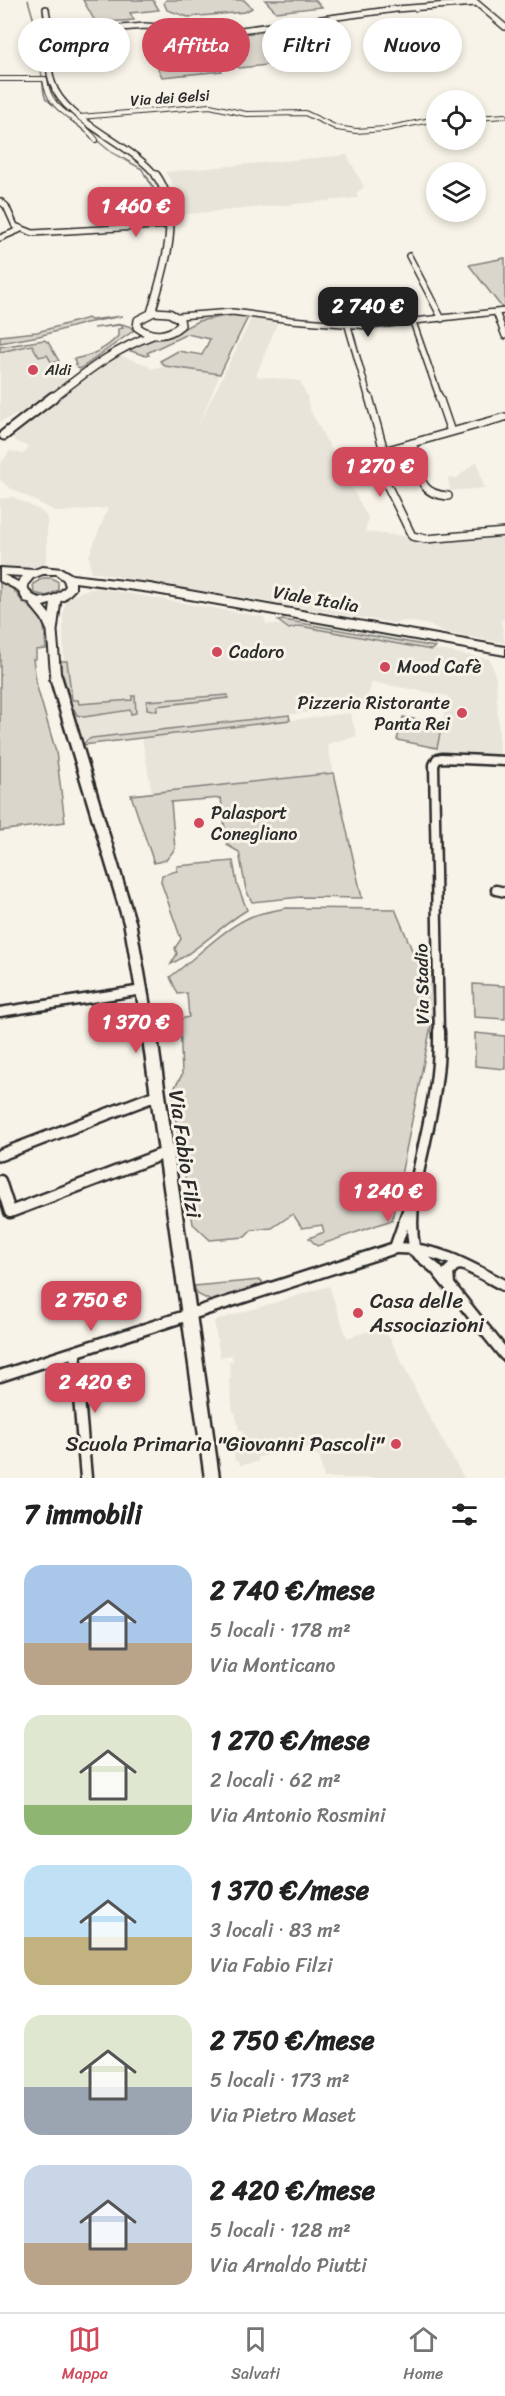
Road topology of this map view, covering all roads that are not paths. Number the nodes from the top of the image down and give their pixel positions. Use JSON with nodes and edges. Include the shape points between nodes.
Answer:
{"nodes":[{"id":1,"x":475,"y":1,"type":"edge"},
{"id":2,"x":46,"y":9,"type":"dead end"},
{"id":3,"x":47,"y":18,"type":"edge"},
{"id":4,"x":130,"y":26,"type":"edge"},
{"id":5,"x":505,"y":27,"type":"edge"},
{"id":6,"x":50,"y":72,"type":"edge"},
{"id":7,"x":0,"y":79,"type":"edge"},
{"id":8,"x":63,"y":98,"type":"junction"},
{"id":9,"x":52,"y":100,"type":"junction"},
{"id":10,"x":505,"y":116,"type":"edge"},
{"id":11,"x":82,"y":117,"type":"junction"},
{"id":12,"x":486,"y":117,"type":"edge"},
{"id":13,"x":426,"y":121,"type":"edge"},
{"id":14,"x":96,"y":140,"type":"dead end"},
{"id":15,"x":0,"y":201,"type":"edge"},
{"id":16,"x":171,"y":225,"type":"junction"},
{"id":17,"x":19,"y":230,"type":"junction"},
{"id":18,"x":0,"y":238,"type":"edge"},
{"id":19,"x":409,"y":256,"type":"dead end"},
{"id":20,"x":163,"y":304,"type":"junction"},
{"id":21,"x":505,"y":311,"type":"edge"},
{"id":22,"x":496,"y":312,"type":"junction"},
{"id":23,"x":151,"y":313,"type":"junction"},
{"id":24,"x":178,"y":316,"type":"junction"},
{"id":25,"x":201,"y":316,"type":"junction"},
{"id":26,"x":442,"y":319,"type":"junction"},
{"id":27,"x":413,"y":322,"type":"junction"},
{"id":28,"x":181,"y":326,"type":"junction"},
{"id":29,"x":348,"y":326,"type":"junction"},
{"id":30,"x":140,"y":330,"type":"junction"},
{"id":31,"x":153,"y":335,"type":"junction"},
{"id":32,"x":505,"y":336,"type":"edge"},
{"id":33,"x":126,"y":345,"type":"junction"},
{"id":34,"x":505,"y":417,"type":"edge"},
{"id":35,"x":1,"y":431,"type":"edge"},
{"id":36,"x":451,"y":432,"type":"junction"},
{"id":37,"x":412,"y":443,"type":"junction"},
{"id":38,"x":0,"y":446,"type":"edge"},
{"id":39,"x":381,"y":452,"type":"junction"},
{"id":40,"x":448,"y":496,"type":"dead end"},
{"id":41,"x":505,"y":532,"type":"edge"},
{"id":42,"x":0,"y":571,"type":"edge"},
{"id":43,"x":34,"y":573,"type":"junction"},
{"id":44,"x":0,"y":577,"type":"edge"},
{"id":45,"x":69,"y":578,"type":"junction"},
{"id":46,"x":120,"y":585,"type":"junction"},
{"id":47,"x":22,"y":588,"type":"junction"},
{"id":48,"x":69,"y":591,"type":"junction"},
{"id":49,"x":56,"y":600,"type":"junction"},
{"id":50,"x":33,"y":601,"type":"junction"},
{"id":51,"x":52,"y":631,"type":"junction"},
{"id":52,"x":505,"y":651,"type":"edge"},
{"id":53,"x":488,"y":760,"type":"junction"},
{"id":54,"x":505,"y":761,"type":"edge"},
{"id":55,"x":505,"y":766,"type":"edge"},
{"id":56,"x":143,"y":990,"type":"junction"},
{"id":57,"x":0,"y":1012,"type":"edge"},
{"id":58,"x":157,"y":1095,"type":"junction"},
{"id":59,"x":165,"y":1153,"type":"junction"},
{"id":60,"x":0,"y":1155,"type":"edge"},
{"id":61,"x":0,"y":1181,"type":"edge"},
{"id":62,"x":411,"y":1204,"type":"junction"},
{"id":63,"x":411,"y":1247,"type":"junction"},
{"id":64,"x":395,"y":1248,"type":"junction"},
{"id":65,"x":461,"y":1264,"type":"junction"},
{"id":66,"x":449,"y":1285,"type":"junction"},
{"id":67,"x":505,"y":1286,"type":"edge"},
{"id":68,"x":190,"y":1315,"type":"junction"},
{"id":69,"x":75,"y":1352,"type":"junction"},
{"id":70,"x":505,"y":1354,"type":"edge"},
{"id":71,"x":0,"y":1376,"type":"edge"},
{"id":72,"x":86,"y":1478,"type":"edge"},
{"id":73,"x":212,"y":1478,"type":"edge"}],
"edges":[{"from":1,"to":4,"type":"street","via":[[226,32]]},
{"from":1,"to":5,"type":"street"},
{"from":2,"to":3,"type":"street"},
{"from":6,"to":8,"type":"street"},
{"from":7,"to":9,"type":"street","via":[[41,78]]},
{"from":8,"to":9,"type":"street"},
{"from":8,"to":11,"type":"street"},
{"from":9,"to":14,"type":"street"},
{"from":10,"to":12,"type":"street"},
{"from":11,"to":13,"type":"street","name":"Via dei Gelsi","via":[[210,106],[250,114],[305,113],[338,128],[356,131]]},
{"from":11,"to":16,"type":"street","via":[[136,155],[157,176],[169,200]]},
{"from":15,"to":17,"type":"street"},
{"from":16,"to":17,"type":"street","via":[[41,233]]},
{"from":16,"to":20,"type":"street","via":[[160,284]]},
{"from":17,"to":18,"type":"street"},
{"from":19,"to":26,"type":"street"},
{"from":20,"to":23,"type":"street"},
{"from":20,"to":23,"type":"street"},
{"from":20,"to":24,"type":"street"},
{"from":21,"to":22,"type":"street"},
{"from":22,"to":26,"type":"street"},
{"from":22,"to":32,"type":"street"},
{"from":23,"to":30,"type":"street","via":[[138,320]]},
{"from":24,"to":25,"type":"street"},
{"from":24,"to":28,"type":"street"},
{"from":25,"to":28,"type":"street"},
{"from":25,"to":29,"type":"street","via":[[233,312]]},
{"from":26,"to":27,"type":"street"},
{"from":27,"to":29,"type":"street"},
{"from":27,"to":36,"type":"street"},
{"from":28,"to":31,"type":"street","via":[[173,332]]},
{"from":29,"to":39,"type":"street"},
{"from":30,"to":31,"type":"street"},
{"from":30,"to":33,"type":"street"},
{"from":31,"to":33,"type":"street"},
{"from":33,"to":35,"type":"street"},
{"from":34,"to":36,"type":"street"},
{"from":35,"to":38,"type":"street","via":[[4,442]]},
{"from":36,"to":37,"type":"street"},
{"from":37,"to":39,"type":"street"},
{"from":37,"to":40,"type":"street","via":[[424,489],[436,496]]},
{"from":39,"to":41,"type":"street","via":[[374,458],[412,536],[426,539]]},
{"from":42,"to":43,"type":"main road"},
{"from":43,"to":45,"type":"main road","via":[[58,571]]},
{"from":43,"to":47,"type":"main road","via":[[25,579]]},
{"from":44,"to":47,"type":"main road"},
{"from":45,"to":46,"type":"main road","name":"Viale Italia"},
{"from":45,"to":48,"type":"main road"},
{"from":46,"to":48,"type":"main road","name":"Viale Italia"},
{"from":46,"to":52,"type":"main road","name":"Viale Italia"},
{"from":47,"to":50,"type":"main road"},
{"from":48,"to":49,"type":"main road"},
{"from":49,"to":50,"type":"main road"},
{"from":49,"to":51,"type":"street","name":"Via Fabio Filzi"},
{"from":50,"to":51,"type":"street","name":"Via Fabio Filzi"},
{"from":51,"to":56,"type":"street","name":"Via Fabio Filzi","via":[[59,693],[130,924]]},
{"from":53,"to":54,"type":"street"},
{"from":53,"to":55,"type":"street"},
{"from":53,"to":62,"type":"street","name":"Via Stadio","via":[[442,758],[434,765],[440,1058]]},
{"from":56,"to":57,"type":"street"},
{"from":56,"to":58,"type":"street","name":"Via Fabio Filzi"},
{"from":58,"to":59,"type":"street","name":"Via Fabio Filzi"},
{"from":58,"to":60,"type":"street"},
{"from":59,"to":61,"type":"street","via":[[10,1212]]},
{"from":59,"to":68,"type":"street","name":"Via Fabio Filzi"},
{"from":62,"to":63,"type":"street","name":"Via Stadio"},
{"from":62,"to":64,"type":"street","name":"Via Stadio"},
{"from":63,"to":64,"type":"street"},
{"from":63,"to":65,"type":"street"},
{"from":63,"to":66,"type":"street"},
{"from":64,"to":68,"type":"street"},
{"from":65,"to":66,"type":"street","via":[[448,1272]]},
{"from":65,"to":67,"type":"street"},
{"from":66,"to":70,"type":"street"},
{"from":68,"to":69,"type":"street"},
{"from":68,"to":73,"type":"street","name":"Via Fabio Filzi"},
{"from":69,"to":71,"type":"street"},
{"from":69,"to":72,"type":"street"}]}
